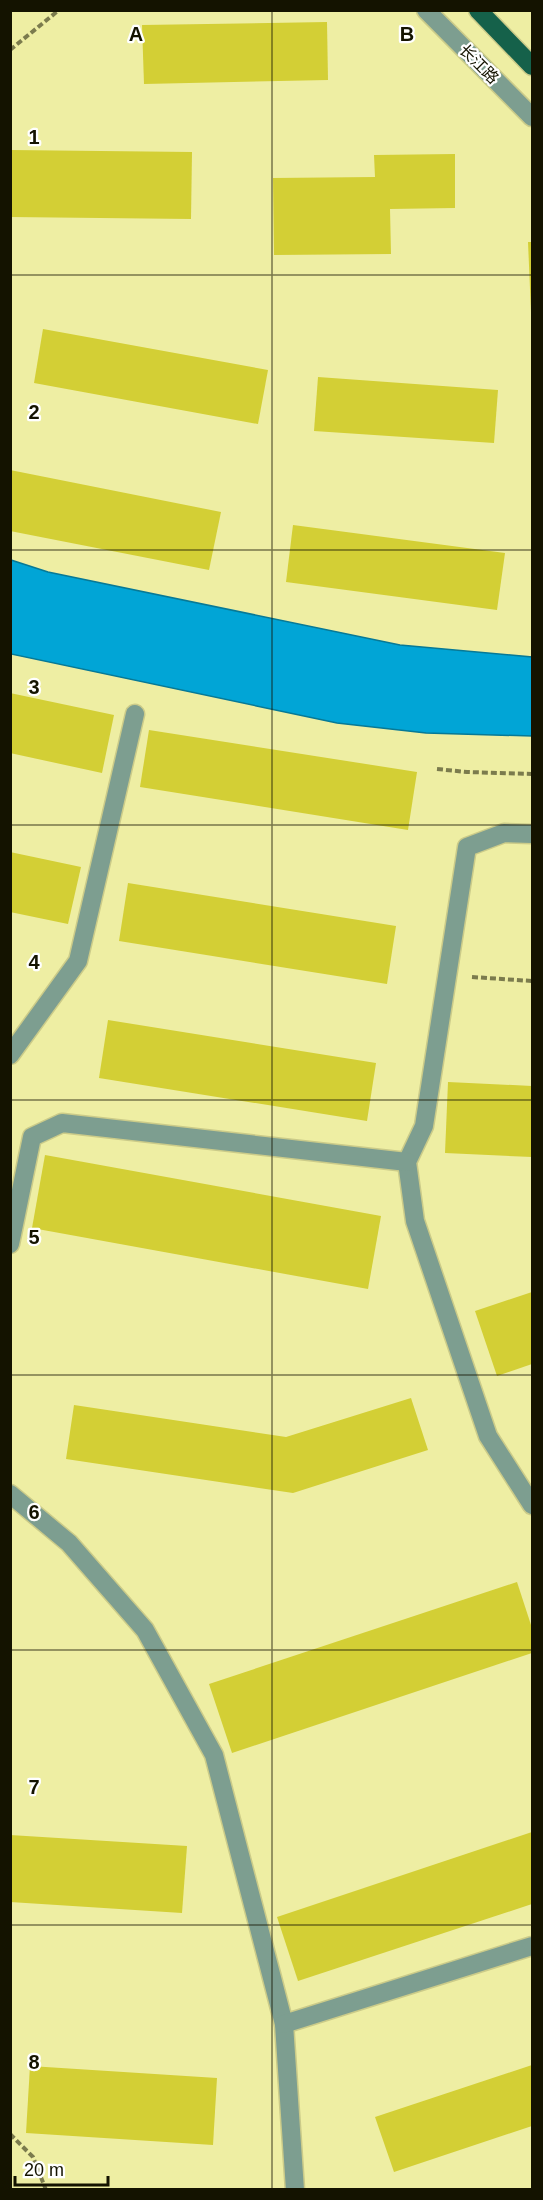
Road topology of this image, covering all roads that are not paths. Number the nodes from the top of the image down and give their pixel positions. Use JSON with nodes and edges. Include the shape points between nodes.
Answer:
{"nodes":[{"id":1,"x":426,"y":10,"type":"edge"},
{"id":2,"x":478,"y":10,"type":"edge"},
{"id":3,"x":532,"y":66,"type":"edge"},
{"id":4,"x":532,"y":117,"type":"edge"},
{"id":5,"x":135,"y":714,"type":"dead end"},
{"id":6,"x":532,"y":834,"type":"edge"},
{"id":7,"x":10,"y":1055,"type":"edge"},
{"id":8,"x":407,"y":1162,"type":"junction"},
{"id":9,"x":10,"y":1244,"type":"edge"},
{"id":10,"x":10,"y":1494,"type":"edge"},
{"id":11,"x":532,"y":1505,"type":"edge"},
{"id":12,"x":532,"y":1946,"type":"edge"},
{"id":13,"x":284,"y":2024,"type":"junction"},
{"id":14,"x":295,"y":2190,"type":"edge"}],
"edges":[{"from":1,"to":4,"type":"lane","name":"长江路"},
{"from":2,"to":3,"type":"main road"},
{"from":5,"to":7,"type":"lane","via":[[78,961]]},
{"from":6,"to":8,"type":"lane","via":[[504,833],[467,847],[424,1126]]},
{"from":8,"to":9,"type":"lane","via":[[62,1123],[32,1137]]},
{"from":8,"to":11,"type":"lane","via":[[416,1221],[488,1436]]},
{"from":10,"to":13,"type":"lane","via":[[69,1543],[145,1630],[214,1755]]},
{"from":12,"to":13,"type":"lane"},
{"from":13,"to":14,"type":"lane"}]}
